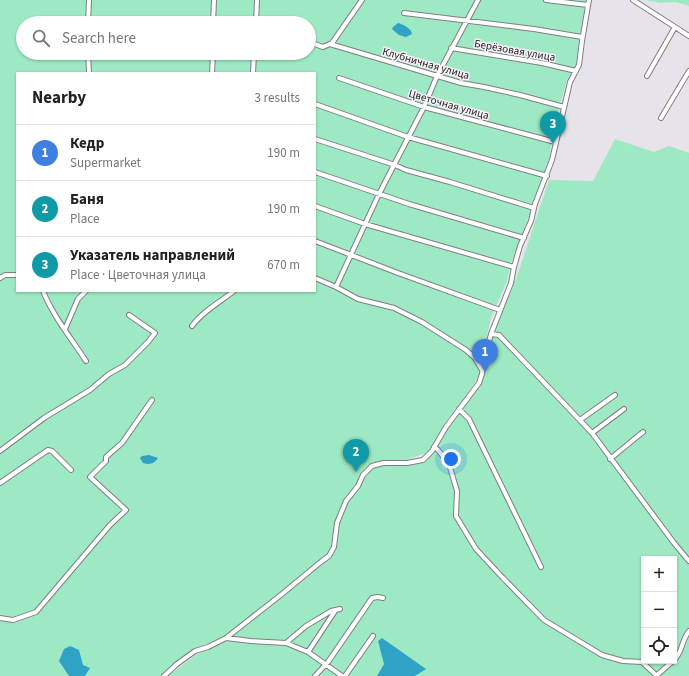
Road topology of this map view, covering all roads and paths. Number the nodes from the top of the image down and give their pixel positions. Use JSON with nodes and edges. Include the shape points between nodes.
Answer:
{"nodes":[{"id":1,"x":89,"y":0,"type":"edge"},
{"id":2,"x":214,"y":0,"type":"edge"},
{"id":3,"x":257,"y":0,"type":"edge"},
{"id":4,"x":362,"y":0,"type":"edge"},
{"id":5,"x":478,"y":0,"type":"edge"},
{"id":6,"x":546,"y":0,"type":"edge"},
{"id":7,"x":633,"y":0,"type":"edge"},
{"id":8,"x":589,"y":2,"type":"edge"},
{"id":9,"x":404,"y":13,"type":"dead end"},
{"id":10,"x":88,"y":16,"type":"edge"},
{"id":11,"x":213,"y":16,"type":"edge"},
{"id":12,"x":256,"y":16,"type":"edge"},
{"id":13,"x":467,"y":21,"type":"junction"},
{"id":14,"x":674,"y":27,"type":"junction"},
{"id":15,"x":689,"y":36,"type":"edge"},
{"id":16,"x":582,"y":37,"type":"junction"},
{"id":17,"x":316,"y":44,"type":"edge"},
{"id":18,"x":330,"y":44,"type":"junction"},
{"id":19,"x":451,"y":48,"type":"junction"},
{"id":20,"x":88,"y":60,"type":"edge"},
{"id":21,"x":212,"y":60,"type":"edge"},
{"id":22,"x":254,"y":60,"type":"edge"},
{"id":23,"x":576,"y":71,"type":"junction"},
{"id":24,"x":89,"y":72,"type":"edge"},
{"id":25,"x":212,"y":72,"type":"edge"},
{"id":26,"x":253,"y":72,"type":"edge"},
{"id":27,"x":689,"y":72,"type":"edge"},
{"id":28,"x":437,"y":76,"type":"junction"},
{"id":29,"x":647,"y":76,"type":"dead end"},
{"id":30,"x":340,"y":78,"type":"dead end"},
{"id":31,"x":316,"y":104,"type":"edge"},
{"id":32,"x":564,"y":106,"type":"junction"},
{"id":33,"x":424,"y":107,"type":"junction"},
{"id":34,"x":661,"y":118,"type":"dead end"},
{"id":35,"x":408,"y":136,"type":"junction"},
{"id":36,"x":316,"y":139,"type":"edge"},
{"id":37,"x":555,"y":142,"type":"junction"},
{"id":38,"x":395,"y":165,"type":"junction"},
{"id":39,"x":316,"y":172,"type":"edge"},
{"id":40,"x":546,"y":176,"type":"junction"},
{"id":41,"x":379,"y":194,"type":"junction"},
{"id":42,"x":316,"y":206,"type":"edge"},
{"id":43,"x":534,"y":208,"type":"junction"},
{"id":44,"x":365,"y":224,"type":"junction"},
{"id":45,"x":524,"y":238,"type":"junction"},
{"id":46,"x":316,"y":241,"type":"edge"},
{"id":47,"x":351,"y":254,"type":"junction"},
{"id":48,"x":514,"y":267,"type":"junction"},
{"id":49,"x":16,"y":275,"type":"edge"},
{"id":50,"x":0,"y":278,"type":"edge"},
{"id":51,"x":316,"y":278,"type":"edge"},
{"id":52,"x":336,"y":287,"type":"junction"},
{"id":53,"x":44,"y":292,"type":"edge"},
{"id":54,"x":85,"y":292,"type":"edge"},
{"id":55,"x":233,"y":292,"type":"edge"},
{"id":56,"x":500,"y":310,"type":"junction"},
{"id":57,"x":129,"y":314,"type":"dead end"},
{"id":58,"x":192,"y":326,"type":"dead end"},
{"id":59,"x":65,"y":329,"type":"junction"},
{"id":60,"x":491,"y":334,"type":"junction"},
{"id":61,"x":86,"y":361,"type":"dead end"},
{"id":62,"x":482,"y":370,"type":"junction"},
{"id":63,"x":615,"y":395,"type":"dead end"},
{"id":64,"x":152,"y":400,"type":"dead end"},
{"id":65,"x":460,"y":409,"type":"junction"},
{"id":66,"x":624,"y":409,"type":"dead end"},
{"id":67,"x":580,"y":420,"type":"junction"},
{"id":68,"x":643,"y":432,"type":"dead end"},
{"id":69,"x":592,"y":433,"type":"junction"},
{"id":70,"x":434,"y":447,"type":"junction"},
{"id":71,"x":0,"y":451,"type":"edge"},
{"id":72,"x":610,"y":458,"type":"junction"},
{"id":73,"x":71,"y":470,"type":"dead end"},
{"id":74,"x":0,"y":483,"type":"edge"},
{"id":75,"x":689,"y":561,"type":"edge"},
{"id":76,"x":541,"y":567,"type":"dead end"},
{"id":77,"x":383,"y":598,"type":"dead end"},
{"id":78,"x":0,"y":618,"type":"edge"},
{"id":79,"x":689,"y":631,"type":"edge"},
{"id":80,"x":374,"y":636,"type":"dead end"},
{"id":81,"x":226,"y":638,"type":"junction"},
{"id":82,"x":286,"y":643,"type":"junction"},
{"id":83,"x":308,"y":652,"type":"junction"},
{"id":84,"x":677,"y":657,"type":"edge"},
{"id":85,"x":669,"y":664,"type":"edge"},
{"id":86,"x":326,"y":665,"type":"junction"},
{"id":87,"x":164,"y":676,"type":"edge"},
{"id":88,"x":315,"y":676,"type":"edge"},
{"id":89,"x":342,"y":676,"type":"edge"},
{"id":90,"x":345,"y":676,"type":"edge"},
{"id":91,"x":656,"y":676,"type":"edge"}],
"edges":[{"from":1,"to":10,"type":"street"},
{"from":2,"to":11,"type":"street"},
{"from":3,"to":12,"type":"street"},
{"from":4,"to":18,"type":"street"},
{"from":5,"to":13,"type":"street"},
{"from":6,"to":8,"type":"street"},
{"from":7,"to":14,"type":"street"},
{"from":8,"to":16,"type":"street"},
{"from":9,"to":13,"type":"street"},
{"from":13,"to":16,"type":"street"},
{"from":13,"to":19,"type":"street"},
{"from":14,"to":15,"type":"street"},
{"from":14,"to":29,"type":"street"},
{"from":16,"to":23,"type":"street"},
{"from":17,"to":18,"type":"street","name":"Клубничная улица","via":[[324,47]]},
{"from":18,"to":28,"type":"street","name":"Клубничная улица"},
{"from":19,"to":23,"type":"street","name":"Берёзовая улица"},
{"from":19,"to":28,"type":"street"},
{"from":20,"to":24,"type":"street"},
{"from":21,"to":25,"type":"street"},
{"from":22,"to":26,"type":"street"},
{"from":23,"to":32,"type":"street","via":[[570,82]]},
{"from":27,"to":34,"type":"street"},
{"from":28,"to":32,"type":"street","name":"Клубничная улица"},
{"from":28,"to":33,"type":"street"},
{"from":30,"to":33,"type":"street","name":"Цветочная улица"},
{"from":31,"to":35,"type":"street"},
{"from":32,"to":37,"type":"street"},
{"from":33,"to":35,"type":"street"},
{"from":33,"to":37,"type":"street","name":"Цветочная улица"},
{"from":35,"to":38,"type":"street"},
{"from":35,"to":40,"type":"street"},
{"from":36,"to":38,"type":"street"},
{"from":37,"to":40,"type":"street"},
{"from":38,"to":41,"type":"street"},
{"from":38,"to":43,"type":"street"},
{"from":39,"to":41,"type":"street"},
{"from":40,"to":43,"type":"street"},
{"from":41,"to":44,"type":"street"},
{"from":41,"to":45,"type":"street"},
{"from":42,"to":44,"type":"street"},
{"from":43,"to":45,"type":"street"},
{"from":44,"to":47,"type":"street"},
{"from":44,"to":48,"type":"street"},
{"from":45,"to":48,"type":"street"},
{"from":46,"to":47,"type":"street"},
{"from":47,"to":52,"type":"street"},
{"from":47,"to":56,"type":"street"},
{"from":48,"to":56,"type":"street","via":[[511,283]]},
{"from":49,"to":50,"type":"street","via":[[5,275]]},
{"from":51,"to":52,"type":"street"},
{"from":52,"to":62,"type":"street","via":[[358,299],[394,308],[434,329],[466,350],[475,358]]},
{"from":53,"to":59,"type":"street"},
{"from":54,"to":59,"type":"street","via":[[78,299]]},
{"from":55,"to":58,"type":"street","via":[[198,317]]},
{"from":56,"to":60,"type":"street"},
{"from":57,"to":71,"type":"street","via":[[154,333],[148,342],[125,365],[44,418]]},
{"from":59,"to":61,"type":"street"},
{"from":60,"to":62,"type":"street"},
{"from":60,"to":67,"type":"street","via":[[499,335]]},
{"from":62,"to":65,"type":"street","via":[[479,383]]},
{"from":63,"to":67,"type":"street"},
{"from":64,"to":78,"type":"street","via":[[122,443],[106,457],[106,461],[90,477],[126,510],[36,612],[13,620]]},
{"from":65,"to":70,"type":"street"},
{"from":65,"to":76,"type":"street","via":[[469,419]]},
{"from":66,"to":69,"type":"street"},
{"from":67,"to":69,"type":"street"},
{"from":68,"to":72,"type":"street"},
{"from":69,"to":72,"type":"street"},
{"from":70,"to":81,"type":"street","via":[[423,460],[372,466],[346,500],[337,523],[334,547],[329,556]]},
{"from":70,"to":91,"type":"street","via":[[449,464],[456,491],[456,516],[476,549],[503,578],[544,620],[602,655],[624,661],[642,662]]},
{"from":72,"to":75,"type":"street"},
{"from":73,"to":74,"type":"street","via":[[48,450]]},
{"from":77,"to":86,"type":"street","via":[[372,598]]},
{"from":79,"to":84,"type":"street"},
{"from":80,"to":90,"type":"street"},
{"from":81,"to":82,"type":"street"},
{"from":81,"to":87,"type":"street","via":[[195,651]]},
{"from":82,"to":83,"type":"street"},
{"from":82,"to":83,"type":"street","via":[[306,626],[331,611],[338,610]]},
{"from":83,"to":86,"type":"street"},
{"from":85,"to":91,"type":"street"},
{"from":86,"to":88,"type":"street"},
{"from":86,"to":89,"type":"street"}]}
